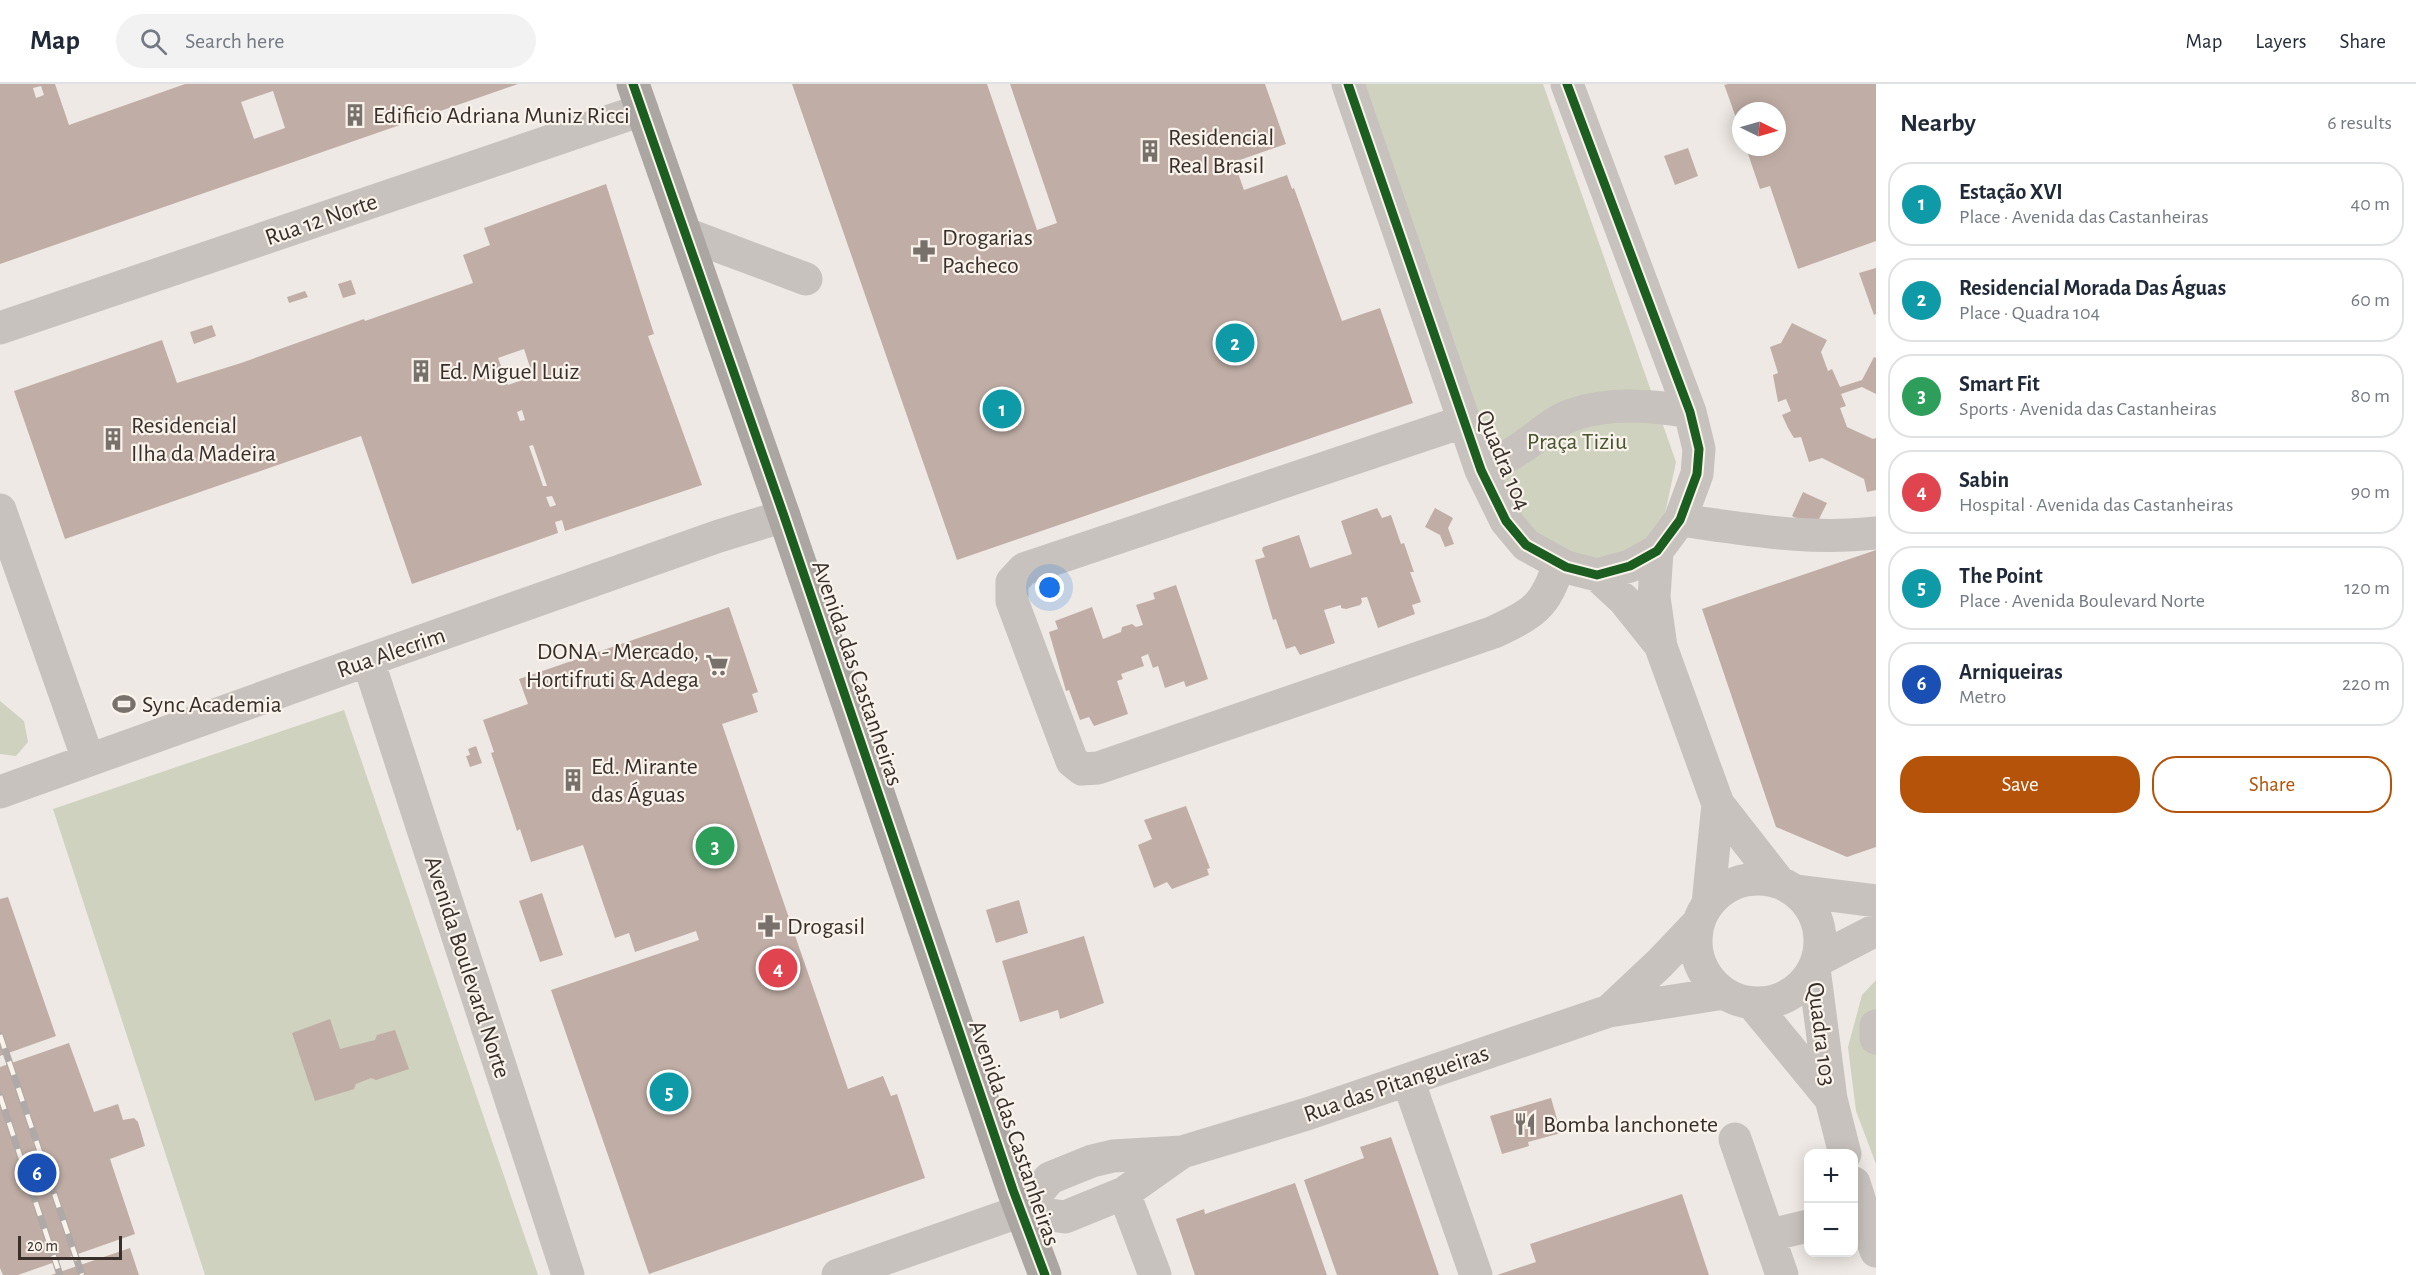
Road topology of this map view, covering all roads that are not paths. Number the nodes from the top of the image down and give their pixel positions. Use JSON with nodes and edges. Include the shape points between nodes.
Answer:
{"nodes":[{"id":1,"x":1348,"y":84,"type":"edge"},
{"id":2,"x":1567,"y":84,"type":"edge"},
{"id":3,"x":638,"y":97,"type":"edge"},
{"id":4,"x":686,"y":234,"type":"junction"},
{"id":5,"x":806,"y":279,"type":"dead end"},
{"id":6,"x":0,"y":328,"type":"edge"},
{"id":7,"x":1690,"y":412,"type":"junction"},
{"id":8,"x":1465,"y":421,"type":"junction"},
{"id":9,"x":1481,"y":470,"type":"junction"},
{"id":10,"x":0,"y":510,"type":"edge"},
{"id":11,"x":784,"y":516,"type":"junction"},
{"id":12,"x":1680,"y":520,"type":"junction"},
{"id":13,"x":1876,"y":533,"type":"edge"},
{"id":14,"x":1657,"y":551,"type":"junction"},
{"id":15,"x":1559,"y":564,"type":"junction"},
{"id":16,"x":1597,"y":575,"type":"junction"},
{"id":17,"x":1661,"y":647,"type":"junction"},
{"id":18,"x":368,"y":660,"type":"junction"},
{"id":19,"x":88,"y":759,"type":"junction"},
{"id":20,"x":1,"y":792,"type":"edge"},
{"id":21,"x":1718,"y":804,"type":"junction"},
{"id":22,"x":1788,"y":886,"type":"junction"},
{"id":23,"x":1876,"y":901,"type":"edge"},
{"id":24,"x":1703,"y":913,"type":"junction"},
{"id":25,"x":1876,"y":930,"type":"edge"},
{"id":26,"x":1816,"y":964,"type":"junction"},
{"id":27,"x":1738,"y":998,"type":"junction"},
{"id":28,"x":1609,"y":1011,"type":"junction"},
{"id":29,"x":1876,"y":1026,"type":"edge"},
{"id":30,"x":1876,"y":1038,"type":"edge"},
{"id":31,"x":1408,"y":1080,"type":"junction"},
{"id":32,"x":1831,"y":1099,"type":"junction"},
{"id":33,"x":1735,"y":1139,"type":"dead end"},
{"id":34,"x":1844,"y":1149,"type":"edge"},
{"id":35,"x":1182,"y":1152,"type":"junction"},
{"id":36,"x":1124,"y":1193,"type":"junction"},
{"id":37,"x":1857,"y":1203,"type":"edge"},
{"id":38,"x":1021,"y":1211,"type":"junction"},
{"id":39,"x":1804,"y":1227,"type":"edge"},
{"id":40,"x":1770,"y":1235,"type":"junction"},
{"id":41,"x":1876,"y":1251,"type":"edge"},
{"id":42,"x":568,"y":1275,"type":"edge"},
{"id":43,"x":838,"y":1275,"type":"edge"},
{"id":44,"x":1045,"y":1275,"type":"edge"},
{"id":45,"x":1155,"y":1275,"type":"edge"},
{"id":46,"x":1476,"y":1275,"type":"edge"},
{"id":47,"x":1782,"y":1275,"type":"edge"}],
"edges":[{"from":1,"to":8,"type":"street","name":"Quadra 104"},
{"from":2,"to":7,"type":"street","name":"Quadra 104"},
{"from":3,"to":4,"type":"main road","name":"Avenida das Castanheiras"},
{"from":3,"to":6,"type":"street","name":"Rua 12 Norte"},
{"from":4,"to":5,"type":"street"},
{"from":4,"to":11,"type":"main road","name":"Avenida das Castanheiras"},
{"from":7,"to":9,"type":"street","name":"Quadra 104","via":[[1629,406],[1571,415]]},
{"from":7,"to":12,"type":"street","name":"Quadra 104","via":[[1699,449],[1697,474]]},
{"from":8,"to":9,"type":"street","name":"Quadra 104"},
{"from":8,"to":15,"type":"street","via":[[1024,569],[1012,582],[1012,601],[1072,761],[1082,769],[1098,768],[1494,632],[1540,606]]},
{"from":9,"to":15,"type":"street","name":"Quadra 104","via":[[1506,521],[1526,545]]},
{"from":10,"to":19,"type":"street"},
{"from":11,"to":18,"type":"street","name":"Rua Alecrim"},
{"from":11,"to":38,"type":"main road","name":"Avenida das Castanheiras"},
{"from":12,"to":13,"type":"street","via":[[1813,537]]},
{"from":12,"to":14,"type":"street","name":"Quadra 104"},
{"from":14,"to":16,"type":"street","name":"Quadra 104","via":[[1630,566]]},
{"from":14,"to":17,"type":"street","name":"Quadra 104","via":[[1654,597]]},
{"from":15,"to":16,"type":"street","name":"Quadra 104"},
{"from":16,"to":17,"type":"street","name":"Quadra 104","via":[[1624,600]]},
{"from":17,"to":21,"type":"street","name":"Quadra 104"},
{"from":18,"to":19,"type":"street","name":"Rua Alecrim"},
{"from":18,"to":42,"type":"street","name":"Avenida Boulevard Norte"},
{"from":19,"to":20,"type":"street","name":"Rua Alecrim"},
{"from":21,"to":22,"type":"street","name":"Quadra 104"},
{"from":21,"to":24,"type":"street","name":"Quadra 104"},
{"from":22,"to":23,"type":"street"},
{"from":22,"to":24,"type":"street","via":[[1760,878],[1740,881],[1722,890]]},
{"from":22,"to":26,"type":"street","via":[[1810,906],[1819,924],[1821,943]]},
{"from":24,"to":27,"type":"street","via":[[1696,942],[1700,962],[1709,980]]},
{"from":24,"to":28,"type":"street","name":"Rua das Pitangueiras","via":[[1660,963]]},
{"from":25,"to":26,"type":"street"},
{"from":26,"to":27,"type":"street","via":[[1797,990],[1781,1000],[1761,1004]]},
{"from":26,"to":32,"type":"street","name":"Quadra 103"},
{"from":27,"to":28,"type":"street","name":"Rua das Pitangueiras"},
{"from":27,"to":32,"type":"street","name":"Quadra 103"},
{"from":28,"to":31,"type":"street","name":"Rua das Pitangueiras"},
{"from":29,"to":30,"type":"street"},
{"from":31,"to":35,"type":"street","name":"Rua das Pitangueiras"},
{"from":31,"to":46,"type":"street"},
{"from":32,"to":34,"type":"street","name":"Quadra 103"},
{"from":33,"to":40,"type":"street"},
{"from":35,"to":36,"type":"street","name":"Rua das Pitangueiras"},
{"from":35,"to":38,"type":"street","name":"Rua das Pitangueiras","via":[[1092,1161],[1050,1178]]},
{"from":36,"to":38,"type":"street","name":"Rua das Pitangueiras","via":[[1065,1217]]},
{"from":36,"to":45,"type":"street"},
{"from":37,"to":41,"type":"street"},
{"from":38,"to":43,"type":"street","name":"Rua das Pitangueiras"},
{"from":38,"to":44,"type":"main road","name":"Avenida das Castanheiras"},
{"from":39,"to":40,"type":"street"},
{"from":40,"to":47,"type":"street"}]}
